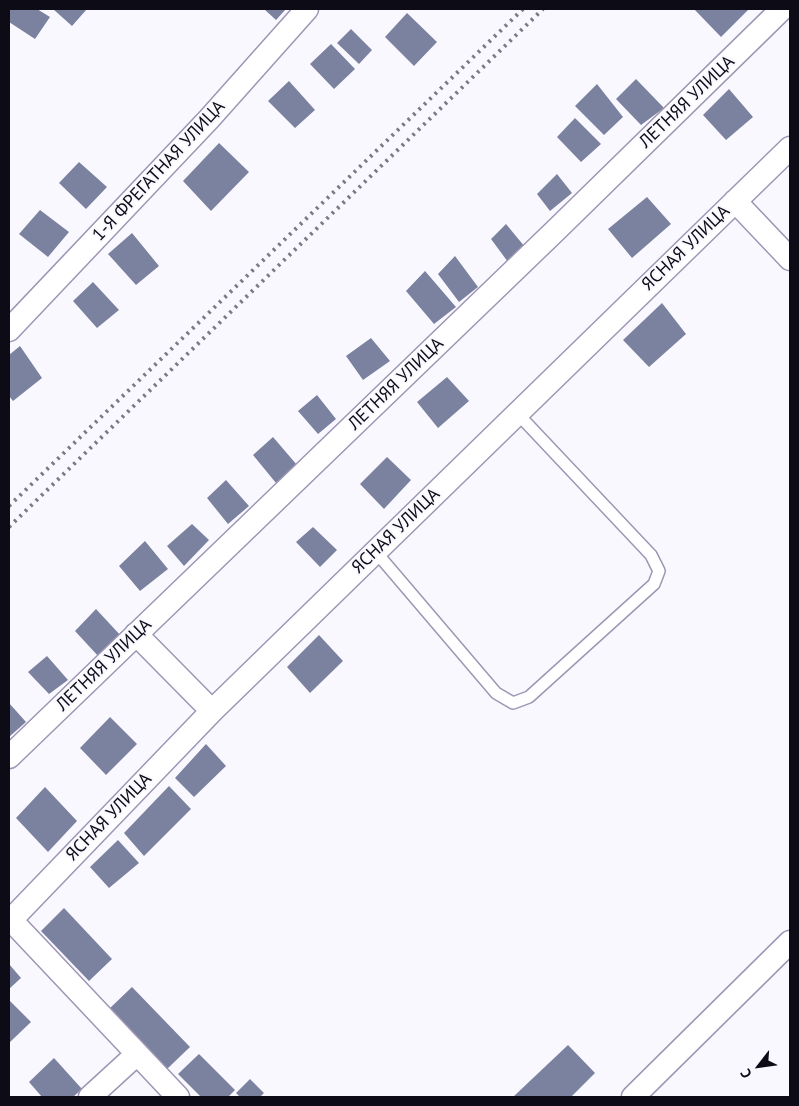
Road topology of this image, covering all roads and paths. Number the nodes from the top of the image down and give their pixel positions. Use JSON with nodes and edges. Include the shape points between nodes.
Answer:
{"nodes":[{"id":1,"x":307,"y":9,"type":"edge"},
{"id":2,"x":782,"y":9,"type":"edge"},
{"id":3,"x":790,"y":148,"type":"edge"},
{"id":4,"x":735,"y":201,"type":"junction"},
{"id":5,"x":790,"y":259,"type":"edge"},
{"id":6,"x":9,"y":330,"type":"edge"},
{"id":7,"x":518,"y":413,"type":"junction"},
{"id":8,"x":375,"y":551,"type":"junction"},
{"id":9,"x":136,"y":634,"type":"junction"},
{"id":10,"x":212,"y":711,"type":"junction"},
{"id":11,"x":9,"y":757,"type":"edge"},
{"id":12,"x":10,"y":921,"type":"edge"},
{"id":13,"x":790,"y":942,"type":"edge"},
{"id":14,"x":137,"y":1054,"type":"junction"},
{"id":15,"x":90,"y":1097,"type":"edge"},
{"id":16,"x":178,"y":1097,"type":"edge"},
{"id":17,"x":633,"y":1097,"type":"edge"}],
"edges":[{"from":1,"to":6,"type":"street","name":"1-Я ФРЕГАТНАЯ УЛИЦА","via":[[209,119]]},
{"from":2,"to":9,"type":"street","name":"ЛЕТНЯЯ УЛИЦА"},
{"from":3,"to":4,"type":"street","name":"ЯСНАЯ УЛИЦА"},
{"from":4,"to":5,"type":"street"},
{"from":4,"to":7,"type":"street","name":"ЯСНАЯ УЛИЦА"},
{"from":7,"to":8,"type":"street","name":"ЯСНАЯ УЛИЦА"},
{"from":7,"to":8,"type":"lane","via":[[651,555],[659,570],[654,584],[529,697],[512,703],[496,692]]},
{"from":8,"to":10,"type":"street","name":"ЯСНАЯ УЛИЦА"},
{"from":9,"to":10,"type":"street"},
{"from":9,"to":11,"type":"street","name":"ЛЕТНЯЯ УЛИЦА"},
{"from":10,"to":12,"type":"street","name":"ЯСНАЯ УЛИЦА"},
{"from":12,"to":14,"type":"street"},
{"from":13,"to":17,"type":"street"},
{"from":14,"to":15,"type":"street"},
{"from":14,"to":16,"type":"street"}]}
